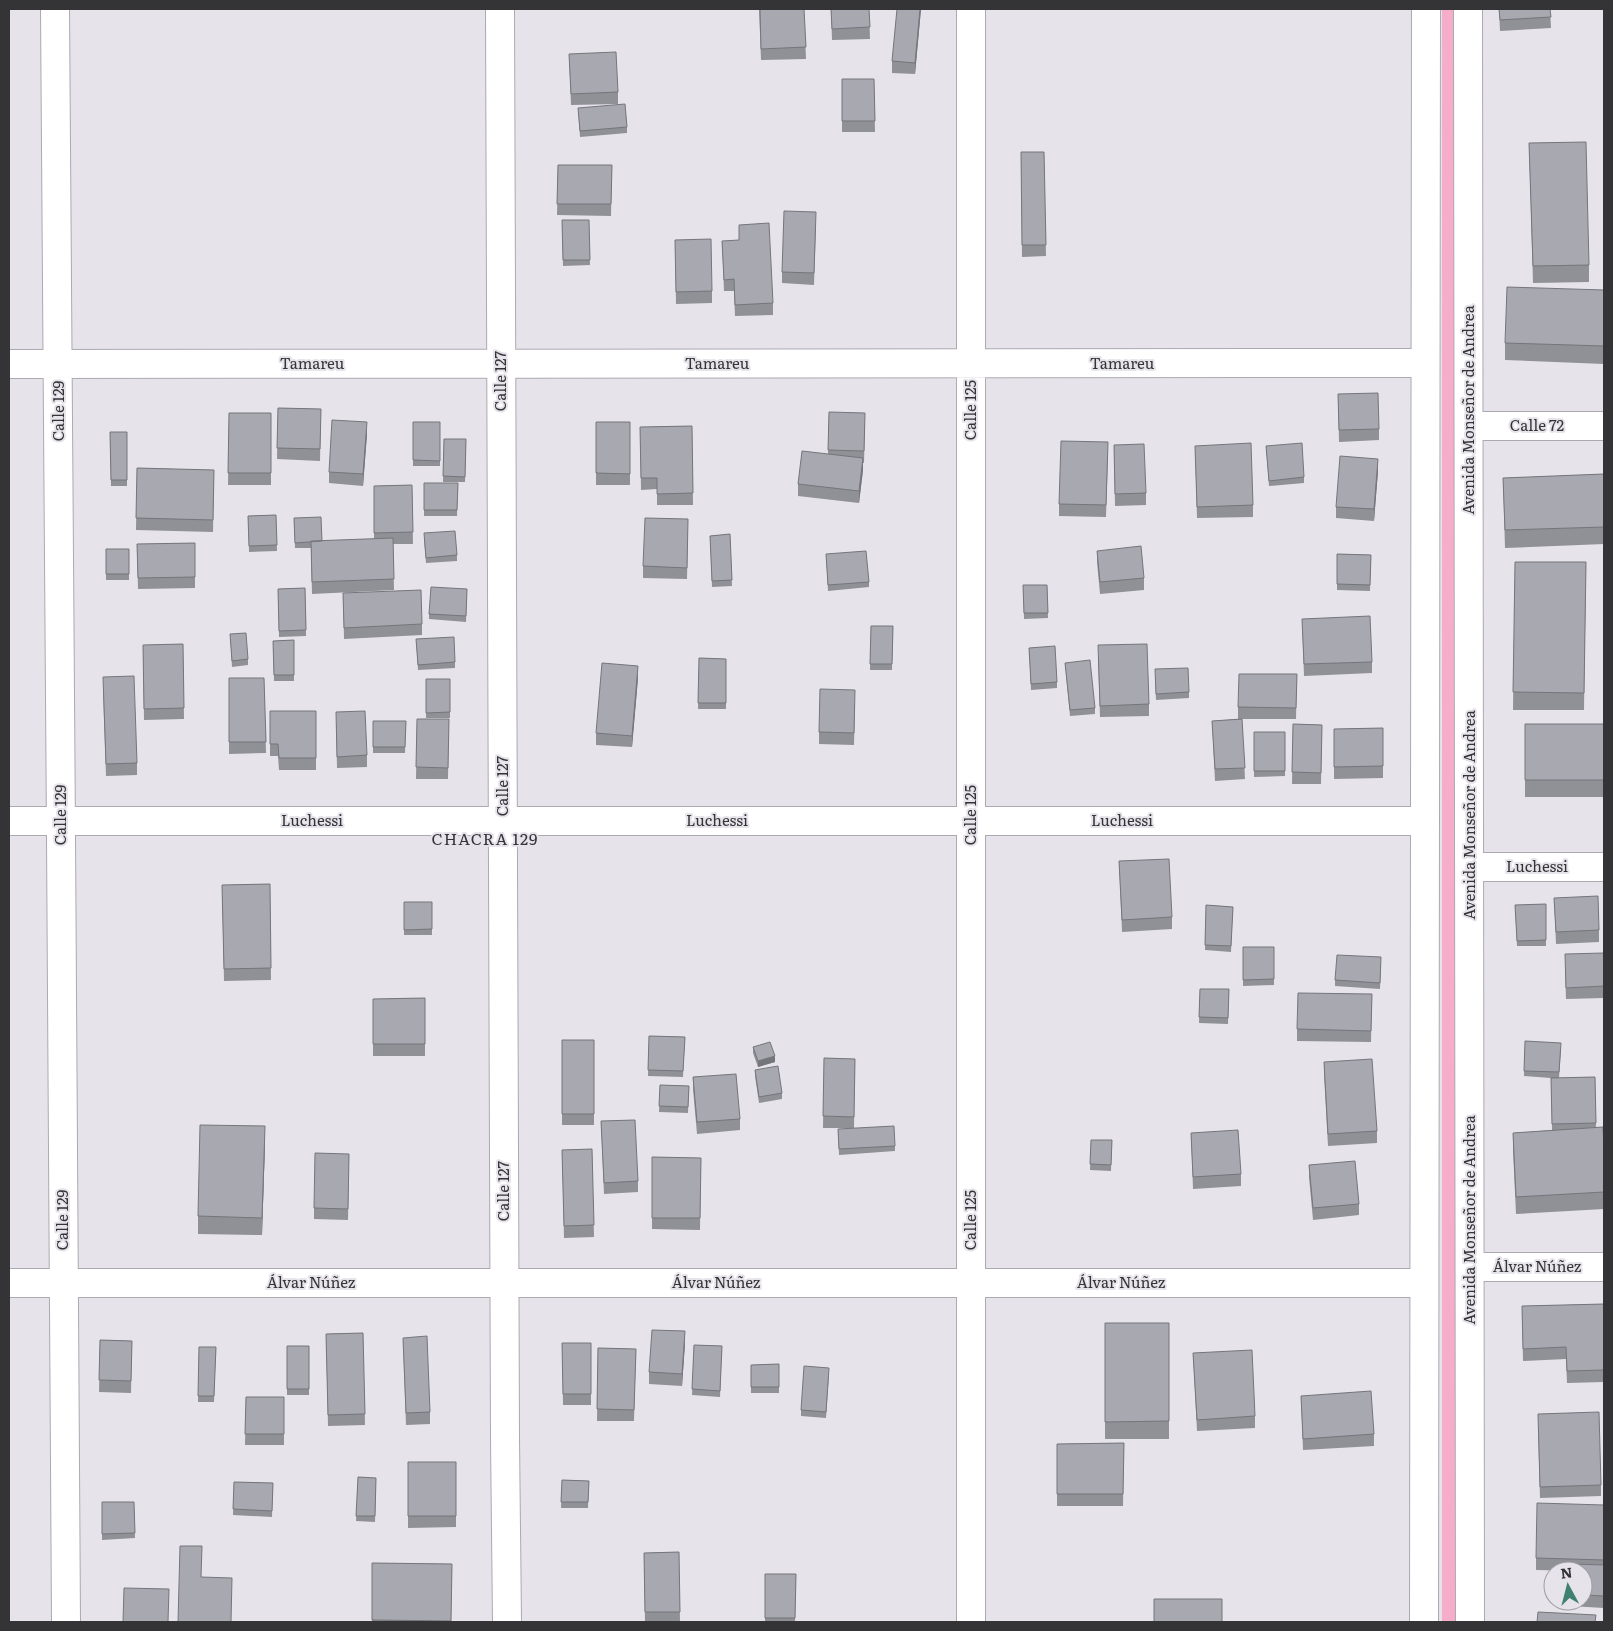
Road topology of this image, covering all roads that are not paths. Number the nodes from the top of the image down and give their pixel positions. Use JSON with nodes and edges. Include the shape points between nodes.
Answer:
{"nodes":[{"id":1,"x":56,"y":9,"type":"edge"},
{"id":2,"x":500,"y":9,"type":"edge"},
{"id":3,"x":972,"y":9,"type":"edge"},
{"id":4,"x":1426,"y":9,"type":"edge"},
{"id":5,"x":1468,"y":9,"type":"edge"},
{"id":6,"x":9,"y":364,"type":"edge"},
{"id":7,"x":59,"y":364,"type":"junction"},
{"id":8,"x":501,"y":364,"type":"junction"},
{"id":9,"x":971,"y":364,"type":"junction"},
{"id":10,"x":1425,"y":364,"type":"junction"},
{"id":11,"x":1469,"y":426,"type":"junction"},
{"id":12,"x":1604,"y":426,"type":"edge"},
{"id":13,"x":9,"y":821,"type":"edge"},
{"id":14,"x":61,"y":821,"type":"junction"},
{"id":15,"x":503,"y":821,"type":"junction"},
{"id":16,"x":971,"y":821,"type":"junction"},
{"id":17,"x":1425,"y":821,"type":"junction"},
{"id":18,"x":1470,"y":866,"type":"junction"},
{"id":19,"x":1604,"y":867,"type":"edge"},
{"id":20,"x":1470,"y":1267,"type":"junction"},
{"id":21,"x":1604,"y":1267,"type":"edge"},
{"id":22,"x":9,"y":1283,"type":"edge"},
{"id":23,"x":63,"y":1283,"type":"junction"},
{"id":24,"x":505,"y":1283,"type":"junction"},
{"id":25,"x":971,"y":1283,"type":"junction"},
{"id":26,"x":1424,"y":1283,"type":"junction"},
{"id":27,"x":66,"y":1622,"type":"edge"},
{"id":28,"x":507,"y":1622,"type":"edge"},
{"id":29,"x":971,"y":1622,"type":"edge"},
{"id":30,"x":1424,"y":1622,"type":"edge"},
{"id":31,"x":1470,"y":1622,"type":"edge"}],
"edges":[{"from":1,"to":7,"type":"street","name":"Calle 129"},
{"from":2,"to":8,"type":"street","name":"Calle 127"},
{"from":3,"to":9,"type":"street","name":"Calle 125"},
{"from":4,"to":10,"type":"street"},
{"from":5,"to":11,"type":"street","name":"Avenida Monseñor de Andrea"},
{"from":6,"to":7,"type":"street","name":"Tamareu"},
{"from":7,"to":8,"type":"street","name":"Tamareu"},
{"from":7,"to":14,"type":"street","name":"Calle 129"},
{"from":8,"to":9,"type":"street","name":"Tamareu"},
{"from":8,"to":15,"type":"street","name":"Calle 127"},
{"from":9,"to":10,"type":"street","name":"Tamareu"},
{"from":9,"to":16,"type":"street","name":"Calle 125"},
{"from":10,"to":17,"type":"street"},
{"from":11,"to":12,"type":"street","name":"Calle 72"},
{"from":11,"to":18,"type":"street","name":"Avenida Monseñor de Andrea"},
{"from":13,"to":14,"type":"street","name":"Luchessi"},
{"from":14,"to":15,"type":"street","name":"Luchessi"},
{"from":14,"to":23,"type":"street","name":"Calle 129"},
{"from":15,"to":16,"type":"street","name":"Luchessi"},
{"from":15,"to":24,"type":"street","name":"Calle 127"},
{"from":16,"to":17,"type":"street","name":"Luchessi"},
{"from":16,"to":25,"type":"street","name":"Calle 125"},
{"from":17,"to":26,"type":"street"},
{"from":18,"to":19,"type":"street","name":"Luchessi"},
{"from":18,"to":20,"type":"street","name":"Avenida Monseñor de Andrea"},
{"from":20,"to":21,"type":"street","name":"Álvar Núñez"},
{"from":20,"to":31,"type":"street","name":"Avenida Monseñor de Andrea"},
{"from":22,"to":23,"type":"street","name":"Álvar Núñez"},
{"from":23,"to":24,"type":"street","name":"Álvar Núñez"},
{"from":23,"to":27,"type":"street","name":"Calle 129"},
{"from":24,"to":25,"type":"street","name":"Álvar Núñez"},
{"from":24,"to":28,"type":"street","name":"Calle 127"},
{"from":25,"to":26,"type":"street","name":"Álvar Núñez"},
{"from":25,"to":29,"type":"street","name":"Calle 125"},
{"from":26,"to":30,"type":"street"}]}
